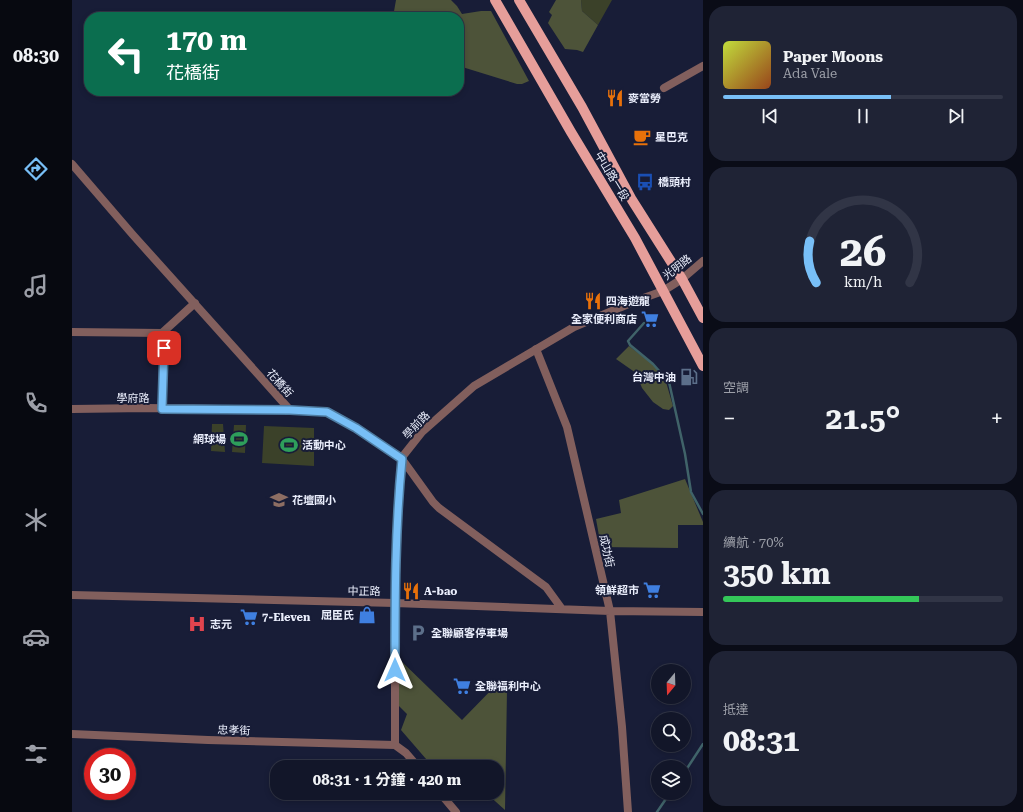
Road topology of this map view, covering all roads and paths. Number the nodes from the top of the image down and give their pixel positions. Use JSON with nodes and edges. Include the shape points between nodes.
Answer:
{"nodes":[{"id":1,"x":496,"y":0,"type":"edge"},
{"id":2,"x":519,"y":0,"type":"edge"},
{"id":3,"x":703,"y":66,"type":"edge"},
{"id":4,"x":664,"y":88,"type":"dead end"},
{"id":5,"x":72,"y":164,"type":"edge"},
{"id":6,"x":703,"y":260,"type":"edge"},
{"id":7,"x":682,"y":279,"type":"junction"},
{"id":8,"x":663,"y":291,"type":"junction"},
{"id":9,"x":195,"y":304,"type":"junction"},
{"id":10,"x":703,"y":318,"type":"edge"},
{"id":11,"x":72,"y":332,"type":"edge"},
{"id":12,"x":162,"y":333,"type":"junction"},
{"id":13,"x":536,"y":349,"type":"junction"},
{"id":14,"x":703,"y":366,"type":"edge"},
{"id":15,"x":72,"y":409,"type":"edge"},
{"id":16,"x":162,"y":409,"type":"junction"},
{"id":17,"x":290,"y":410,"type":"junction"},
{"id":18,"x":402,"y":459,"type":"junction"},
{"id":19,"x":72,"y":595,"type":"edge"},
{"id":20,"x":395,"y":603,"type":"junction"},
{"id":21,"x":562,"y":609,"type":"junction"},
{"id":22,"x":610,"y":611,"type":"junction"},
{"id":23,"x":703,"y":612,"type":"edge"},
{"id":24,"x":72,"y":734,"type":"edge"},
{"id":25,"x":395,"y":744,"type":"junction"},
{"id":26,"x":412,"y":760,"type":"edge"},
{"id":27,"x":446,"y":800,"type":"edge"},
{"id":28,"x":456,"y":812,"type":"edge"},
{"id":29,"x":628,"y":812,"type":"edge"}],
"edges":[{"from":1,"to":8,"type":"main road","name":"中山路一段","via":[[635,238]]},
{"from":2,"to":7,"type":"main road","name":"中山路一段","via":[[582,107],[632,200]]},
{"from":3,"to":4,"type":"street"},
{"from":5,"to":9,"type":"street","name":"花橋街"},
{"from":6,"to":7,"type":"street","name":"光明路"},
{"from":7,"to":8,"type":"street","name":"光明路"},
{"from":7,"to":10,"type":"main road","name":"中山路一段"},
{"from":8,"to":13,"type":"street","name":"學前路","via":[[593,318]]},
{"from":8,"to":14,"type":"main road","name":"中山路一段"},
{"from":9,"to":12,"type":"street"},
{"from":9,"to":17,"type":"street","name":"花橋街"},
{"from":11,"to":12,"type":"street"},
{"from":12,"to":16,"type":"street"},
{"from":13,"to":18,"type":"street","name":"學前路","via":[[474,386],[422,432]]},
{"from":13,"to":22,"type":"street","name":"成功街","via":[[567,427]]},
{"from":15,"to":16,"type":"street","name":"學府路"},
{"from":16,"to":17,"type":"street","name":"學府路"},
{"from":17,"to":18,"type":"street","name":"花橋街","via":[[327,412]]},
{"from":18,"to":20,"type":"street","name":"學前路"},
{"from":18,"to":21,"type":"street","name":"花橋街","via":[[436,505],[546,587]]},
{"from":19,"to":20,"type":"street","name":"中正路"},
{"from":20,"to":21,"type":"street","name":"中正路"},
{"from":20,"to":25,"type":"street","name":"學前路"},
{"from":21,"to":22,"type":"street","name":"中正路"},
{"from":22,"to":23,"type":"street","name":"中正路"},
{"from":22,"to":29,"type":"street","name":"成功街"},
{"from":24,"to":25,"type":"street","name":"忠孝街"},
{"from":25,"to":26,"type":"street"},
{"from":27,"to":28,"type":"street"}]}
